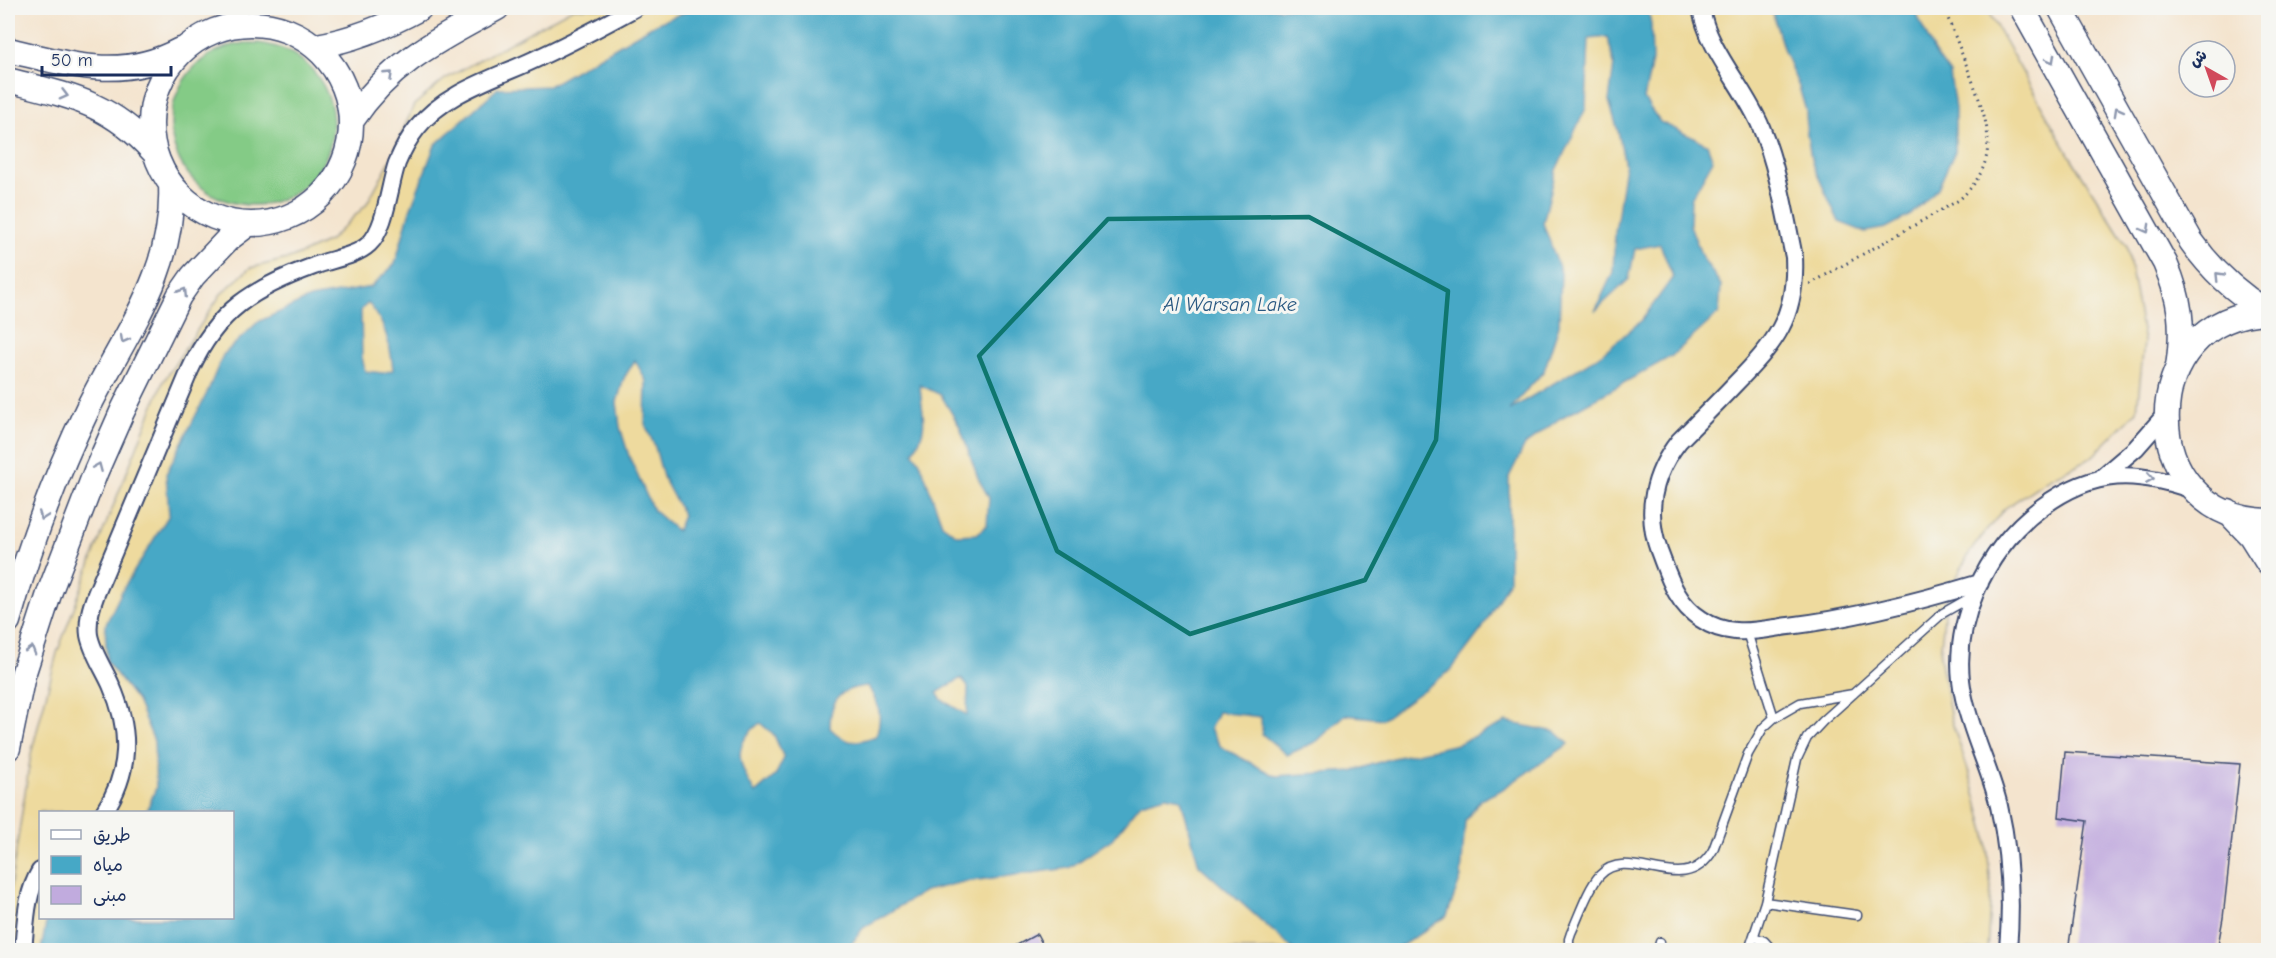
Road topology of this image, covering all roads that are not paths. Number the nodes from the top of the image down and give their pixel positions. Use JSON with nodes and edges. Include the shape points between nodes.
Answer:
{"nodes":[{"id":1,"x":420,"y":8,"type":"edge"},
{"id":2,"x":497,"y":8,"type":"edge"},
{"id":3,"x":635,"y":8,"type":"edge"},
{"id":4,"x":1701,"y":8,"type":"edge"},
{"id":5,"x":2022,"y":8,"type":"edge"},
{"id":6,"x":2060,"y":8,"type":"edge"},
{"id":7,"x":248,"y":15,"type":"edge"},
{"id":8,"x":316,"y":46,"type":"junction"},
{"id":9,"x":185,"y":48,"type":"junction"},
{"id":10,"x":8,"y":50,"type":"edge"},
{"id":11,"x":8,"y":80,"type":"edge"},
{"id":12,"x":352,"y":120,"type":"junction"},
{"id":13,"x":153,"y":151,"type":"junction"},
{"id":14,"x":171,"y":185,"type":"junction"},
{"id":15,"x":246,"y":225,"type":"junction"},
{"id":16,"x":2267,"y":311,"type":"edge"},
{"id":17,"x":2178,"y":367,"type":"junction"},
{"id":18,"x":2165,"y":416,"type":"junction"},
{"id":19,"x":2102,"y":477,"type":"junction"},
{"id":20,"x":2196,"y":491,"type":"junction"},
{"id":21,"x":2228,"y":512,"type":"junction"},
{"id":22,"x":2268,"y":521,"type":"edge"},
{"id":23,"x":2268,"y":563,"type":"edge"},
{"id":24,"x":1977,"y":589,"type":"junction"},
{"id":25,"x":8,"y":621,"type":"edge"},
{"id":26,"x":1747,"y":632,"type":"junction"},
{"id":27,"x":1853,"y":694,"type":"junction"},
{"id":28,"x":1774,"y":717,"type":"junction"},
{"id":29,"x":8,"y":748,"type":"edge"},
{"id":30,"x":105,"y":811,"type":"edge"},
{"id":31,"x":39,"y":874,"type":"edge"},
{"id":32,"x":1765,"y":902,"type":"junction"},
{"id":33,"x":1857,"y":915,"type":"dead end"},
{"id":34,"x":1754,"y":937,"type":"junction"},
{"id":35,"x":23,"y":951,"type":"edge"},
{"id":36,"x":1569,"y":951,"type":"edge"},
{"id":37,"x":1749,"y":951,"type":"edge"},
{"id":38,"x":1772,"y":951,"type":"edge"},
{"id":39,"x":2008,"y":951,"type":"edge"}],
"edges":[{"from":1,"to":8,"type":"street","via":[[375,30]]},
{"from":12,"to":2,"type":"street","one_way":true,"via":[[374,90],[401,64]]},
{"from":3,"to":30,"type":"street","via":[[438,107],[417,127],[402,151],[379,228],[370,243],[250,296],[225,315],[205,341],[90,613],[92,645],[125,725],[122,774]]},
{"from":4,"to":26,"type":"street","via":[[1709,33],[1750,104],[1769,147],[1794,257],[1793,294],[1772,345],[1675,447],[1663,466],[1651,509],[1654,532],[1677,595],[1692,613],[1712,625]]},
{"from":5,"to":17,"type":"street","one_way":true,"via":[[2175,287],[2182,340]]},
{"from":16,"to":6,"type":"street","one_way":true,"via":[[2224,281],[2191,241]]},
{"from":7,"to":8,"type":"street","via":[[286,29]]},
{"from":7,"to":9,"type":"street"},
{"from":8,"to":12,"type":"street","via":[[341,79]]},
{"from":9,"to":10,"type":"street","via":[[150,63],[112,69],[81,67]]},
{"from":9,"to":13,"type":"street","via":[[167,69],[154,95],[150,113]]},
{"from":11,"to":13,"type":"street","one_way":true,"via":[[90,103],[125,123]]},
{"from":12,"to":15,"type":"street","via":[[344,160],[322,195],[287,218]]},
{"from":13,"to":14,"type":"street"},
{"from":14,"to":15,"type":"street","via":[[204,213]]},
{"from":14,"to":25,"type":"street","one_way":true,"via":[[171,218],[160,267],[66,459]]},
{"from":29,"to":15,"type":"street","one_way":true,"via":[[23,675],[50,591],[122,412],[179,296],[221,245]]},
{"from":16,"to":17,"type":"street","via":[[2215,327],[2194,345]]},
{"from":17,"to":18,"type":"street"},
{"from":18,"to":19,"type":"street"},
{"from":18,"to":20,"type":"street","via":[[2177,464]]},
{"from":19,"to":20,"type":"street","one_way":true,"via":[[2150,478]]},
{"from":19,"to":24,"type":"street","via":[[2068,490],[2037,511],[1998,551]]},
{"from":20,"to":21,"type":"street"},
{"from":21,"to":22,"type":"street"},
{"from":21,"to":23,"type":"street","via":[[2251,536]]},
{"from":24,"to":26,"type":"street"},
{"from":24,"to":27,"type":"lane","via":[[1943,613]]},
{"from":24,"to":39,"type":"street","via":[[1965,626],[1961,680],[2005,836],[2010,896]]},
{"from":26,"to":28,"type":"lane"},
{"from":27,"to":28,"type":"lane","via":[[1800,702]]},
{"from":27,"to":32,"type":"lane","via":[[1815,729],[1801,749]]},
{"from":28,"to":36,"type":"lane","via":[[1754,740],[1713,850],[1704,862],[1677,873],[1620,865],[1606,870],[1596,880],[1581,912],[1569,939]]},
{"from":31,"to":35,"type":"street","via":[[30,891]]},
{"from":32,"to":33,"type":"lane"},
{"from":32,"to":34,"type":"lane"},
{"from":34,"to":37,"type":"lane"},
{"from":34,"to":38,"type":"lane"}]}
